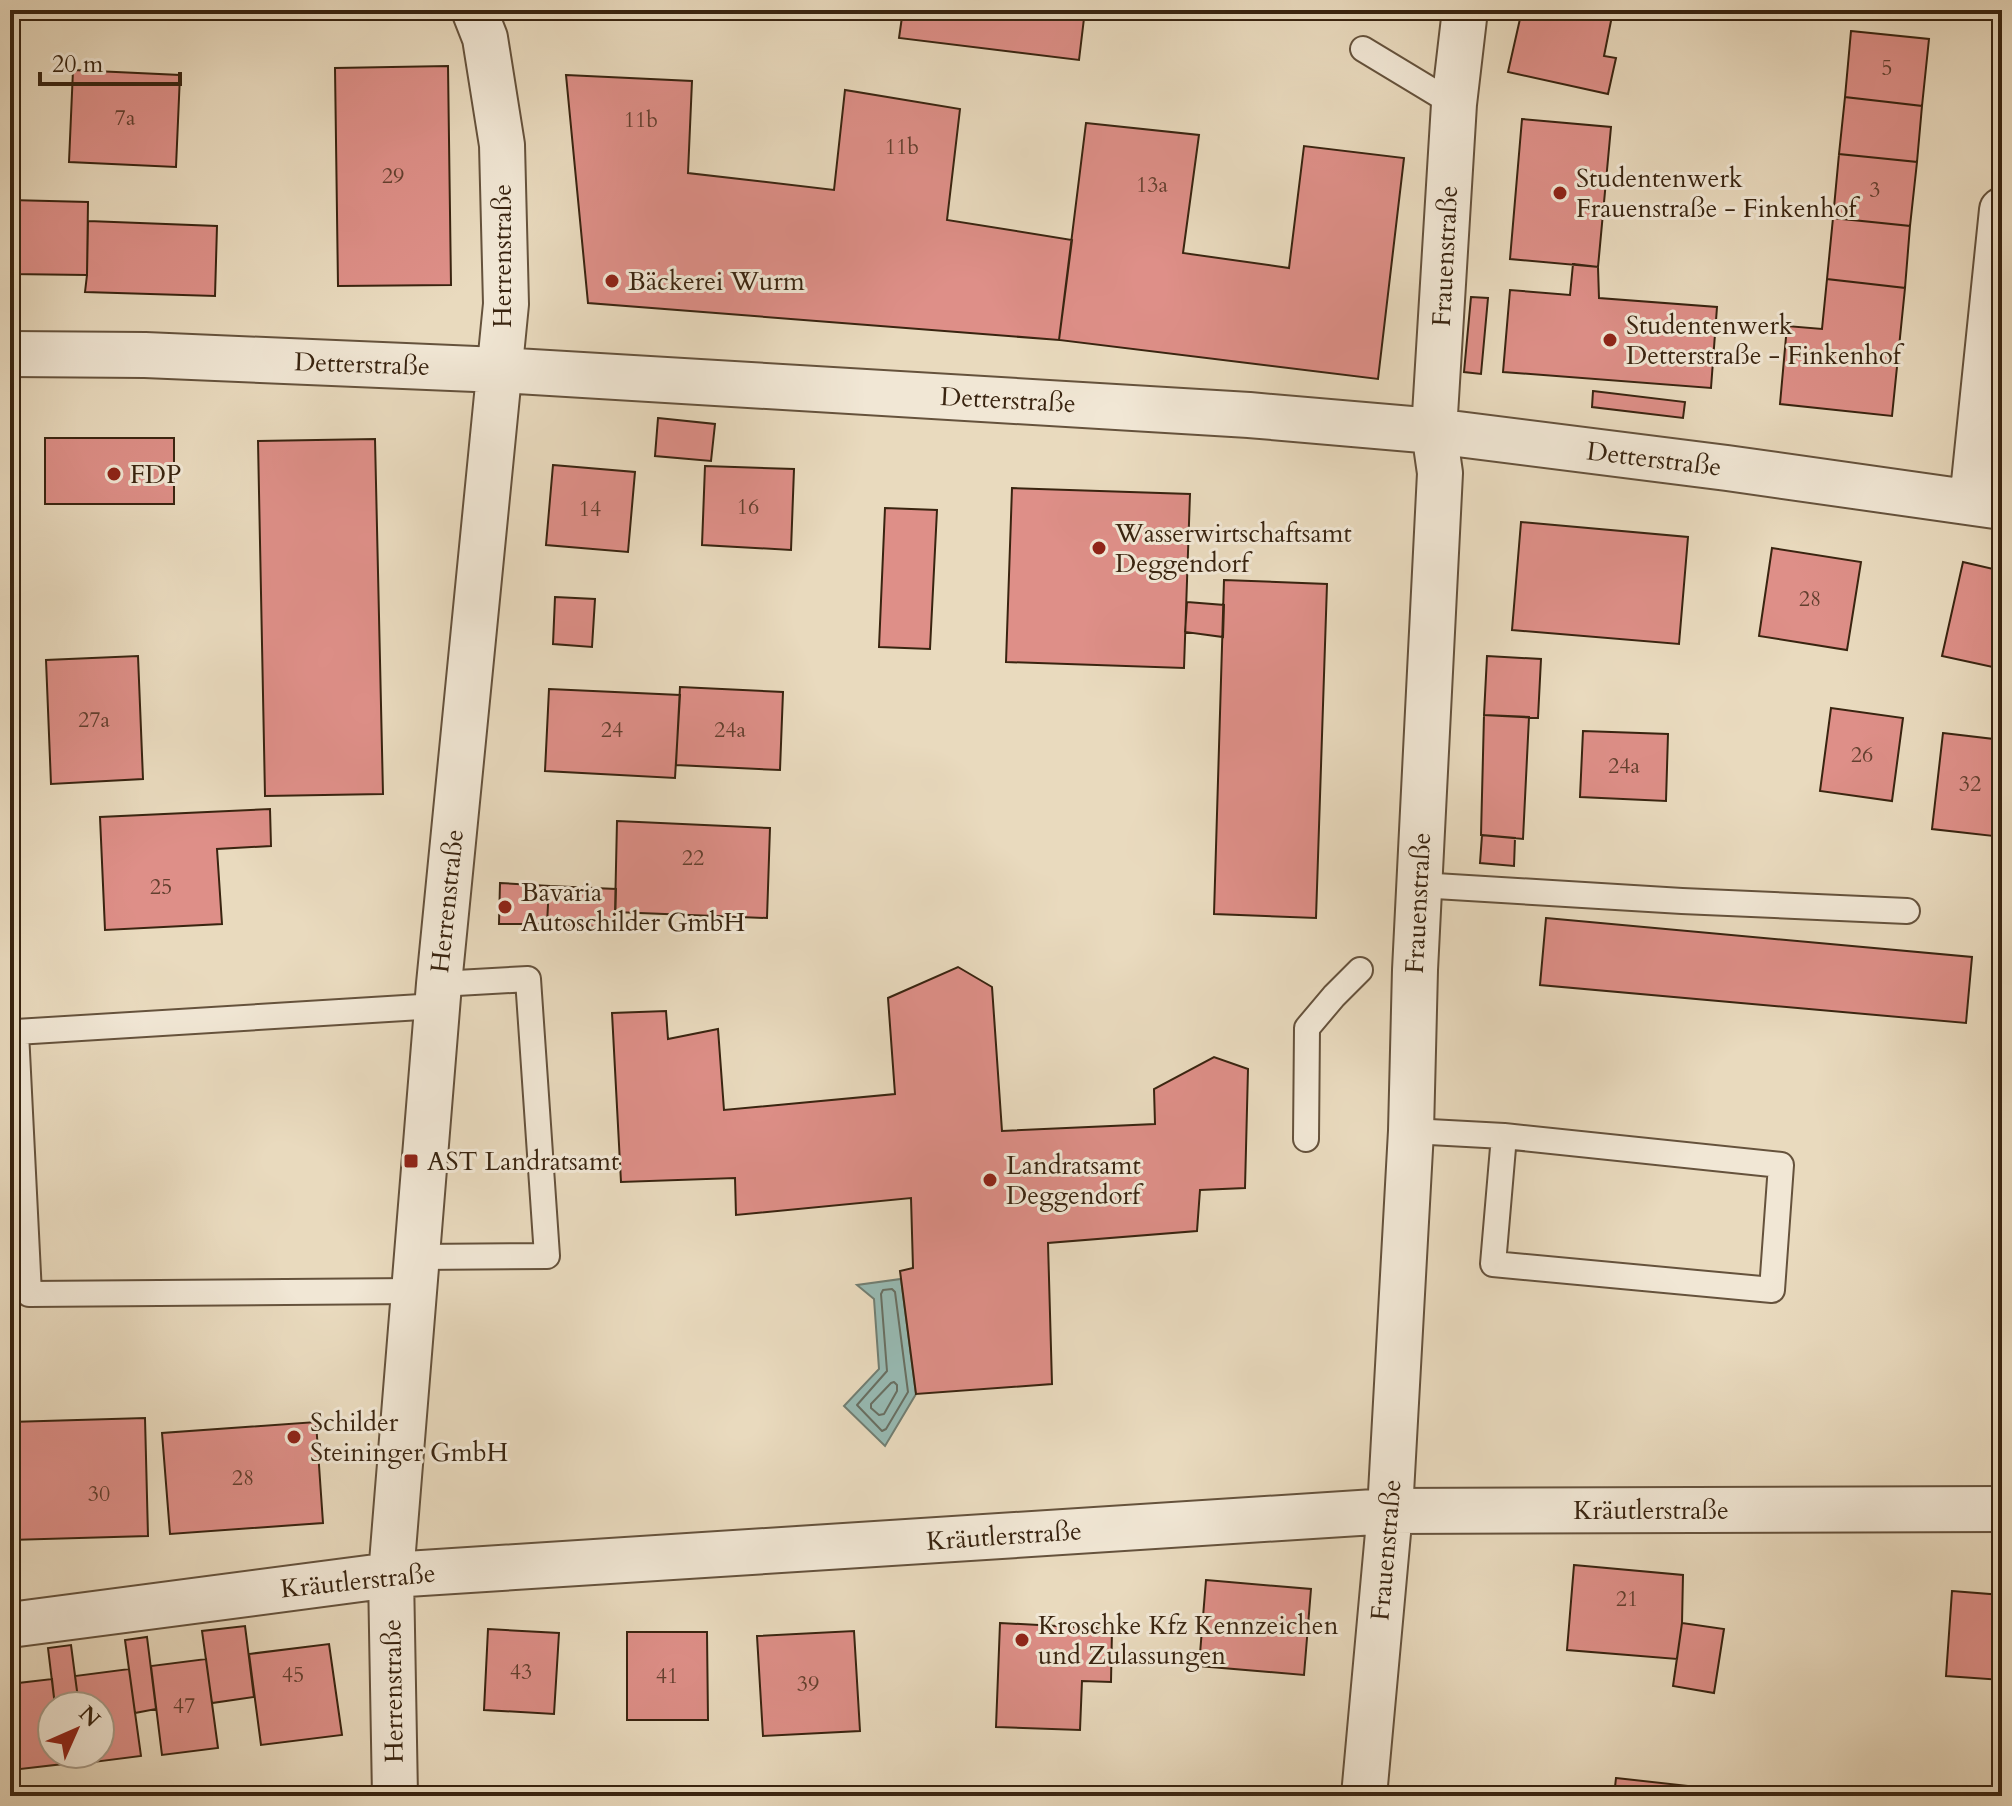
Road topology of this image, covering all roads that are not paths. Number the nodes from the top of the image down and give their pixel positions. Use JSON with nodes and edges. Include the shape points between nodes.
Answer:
{"nodes":[{"id":1,"x":474,"y":10,"type":"edge"},
{"id":2,"x":1465,"y":10,"type":"edge"},
{"id":3,"x":1363,"y":49,"type":"dead end"},
{"id":4,"x":1454,"y":104,"type":"junction"},
{"id":5,"x":2002,"y":210,"type":"edge"},
{"id":6,"x":10,"y":354,"type":"edge"},
{"id":7,"x":499,"y":370,"type":"junction"},
{"id":8,"x":1434,"y":431,"type":"junction"},
{"id":9,"x":1987,"y":504,"type":"edge"},
{"id":10,"x":1419,"y":885,"type":"junction"},
{"id":11,"x":1907,"y":911,"type":"dead end"},
{"id":12,"x":1360,"y":970,"type":"dead end"},
{"id":13,"x":438,"y":995,"type":"junction"},
{"id":14,"x":1411,"y":1131,"type":"junction"},
{"id":15,"x":1504,"y":1136,"type":"junction"},
{"id":16,"x":1306,"y":1139,"type":"dead end"},
{"id":17,"x":416,"y":1274,"type":"junction"},
{"id":18,"x":2002,"y":1509,"type":"edge"},
{"id":19,"x":1390,"y":1511,"type":"junction"},
{"id":20,"x":391,"y":1575,"type":"junction"},
{"id":21,"x":10,"y":1625,"type":"edge"},
{"id":22,"x":395,"y":1796,"type":"edge"},
{"id":23,"x":1364,"y":1796,"type":"edge"}],
"edges":[{"from":1,"to":7,"type":"street","name":"Herrenstraße","via":[[485,38],[502,145],[506,304]]},
{"from":2,"to":4,"type":"street","name":"Frauenstraße"},
{"from":3,"to":4,"type":"lane"},
{"from":4,"to":8,"type":"street","name":"Frauenstraße"},
{"from":5,"to":9,"type":"street"},
{"from":6,"to":7,"type":"street","name":"Detterstraße"},
{"from":7,"to":8,"type":"street","name":"Detterstraße"},
{"from":7,"to":13,"type":"street","name":"Herrenstraße"},
{"from":8,"to":9,"type":"street","name":"Detterstraße"},
{"from":8,"to":10,"type":"street","name":"Frauenstraße","via":[[1440,473]]},
{"from":10,"to":11,"type":"lane"},
{"from":10,"to":14,"type":"street","name":"Frauenstraße"},
{"from":12,"to":16,"type":"lane","via":[[1307,1028]]},
{"from":13,"to":17,"type":"street","name":"Herrenstraße"},
{"from":13,"to":17,"type":"lane","via":[[528,979],[547,1256]]},
{"from":13,"to":17,"type":"lane","via":[[16,1032],[29,1294]]},
{"from":14,"to":15,"type":"lane"},
{"from":14,"to":19,"type":"street","name":"Frauenstraße"},
{"from":15,"to":15,"type":"lane","via":[[1781,1165],[1772,1290],[1493,1264]]},
{"from":17,"to":20,"type":"street","name":"Herrenstraße"},
{"from":18,"to":19,"type":"street","name":"Kräutlerstraße"},
{"from":19,"to":20,"type":"street","name":"Kräutlerstraße"},
{"from":19,"to":23,"type":"street","name":"Frauenstraße"},
{"from":20,"to":21,"type":"street","name":"Kräutlerstraße"},
{"from":20,"to":22,"type":"street","name":"Herrenstraße"}]}
